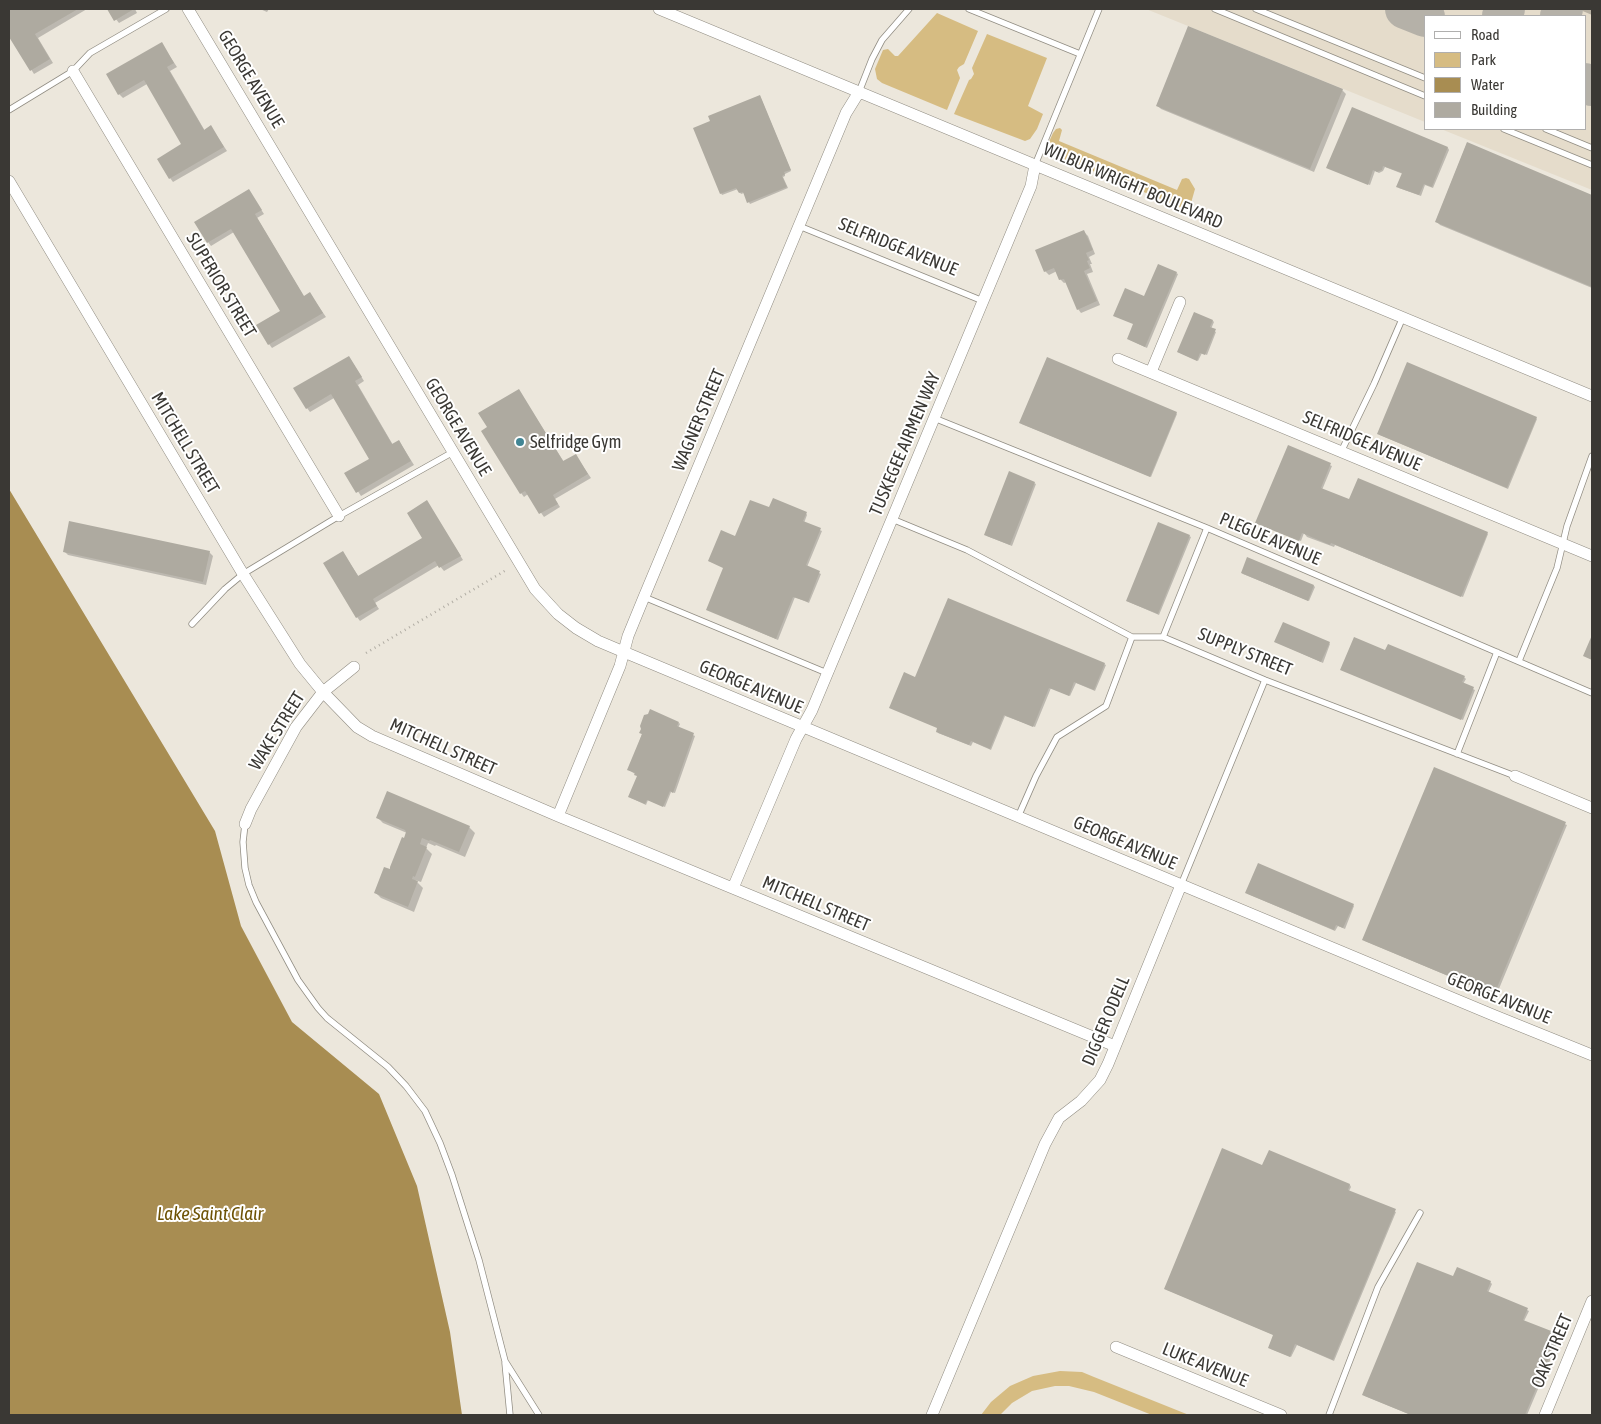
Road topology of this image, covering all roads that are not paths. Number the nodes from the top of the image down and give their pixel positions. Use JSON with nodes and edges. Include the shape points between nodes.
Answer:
{"nodes":[{"id":1,"x":166,"y":9,"type":"edge"},
{"id":2,"x":188,"y":9,"type":"edge"},
{"id":3,"x":660,"y":9,"type":"edge"},
{"id":4,"x":909,"y":9,"type":"edge"},
{"id":5,"x":969,"y":9,"type":"edge"},
{"id":6,"x":1099,"y":9,"type":"edge"},
{"id":7,"x":1214,"y":9,"type":"edge"},
{"id":8,"x":1256,"y":9,"type":"edge"},
{"id":9,"x":1080,"y":54,"type":"junction"},
{"id":10,"x":73,"y":71,"type":"junction"},
{"id":11,"x":1424,"y":78,"type":"edge"},
{"id":12,"x":860,"y":92,"type":"junction"},
{"id":13,"x":1424,"y":96,"type":"edge"},
{"id":14,"x":9,"y":110,"type":"edge"},
{"id":15,"x":1506,"y":130,"type":"edge"},
{"id":16,"x":1548,"y":130,"type":"edge"},
{"id":17,"x":1592,"y":148,"type":"edge"},
{"id":18,"x":1036,"y":165,"type":"junction"},
{"id":19,"x":1592,"y":165,"type":"edge"},
{"id":20,"x":9,"y":181,"type":"edge"},
{"id":21,"x":799,"y":226,"type":"junction"},
{"id":22,"x":983,"y":302,"type":"junction"},
{"id":23,"x":1180,"y":302,"type":"dead end"},
{"id":24,"x":1403,"y":317,"type":"junction"},
{"id":25,"x":1118,"y":359,"type":"dead end"},
{"id":26,"x":1151,"y":372,"type":"junction"},
{"id":27,"x":1592,"y":396,"type":"edge"},
{"id":28,"x":934,"y":418,"type":"junction"},
{"id":29,"x":453,"y":452,"type":"junction"},
{"id":30,"x":1341,"y":452,"type":"junction"},
{"id":31,"x":1592,"y":456,"type":"edge"},
{"id":32,"x":339,"y":516,"type":"junction"},
{"id":33,"x":892,"y":519,"type":"junction"},
{"id":34,"x":1207,"y":528,"type":"junction"},
{"id":35,"x":1563,"y":544,"type":"junction"},
{"id":36,"x":1592,"y":556,"type":"edge"},
{"id":37,"x":243,"y":574,"type":"junction"},
{"id":38,"x":644,"y":597,"type":"junction"},
{"id":39,"x":192,"y":624,"type":"dead end"},
{"id":40,"x":1132,"y":637,"type":"junction"},
{"id":41,"x":1163,"y":637,"type":"junction"},
{"id":42,"x":624,"y":652,"type":"junction"},
{"id":43,"x":1497,"y":652,"type":"junction"},
{"id":44,"x":1519,"y":662,"type":"junction"},
{"id":45,"x":354,"y":667,"type":"dead end"},
{"id":46,"x":827,"y":674,"type":"junction"},
{"id":47,"x":1266,"y":680,"type":"junction"},
{"id":48,"x":323,"y":692,"type":"junction"},
{"id":49,"x":1592,"y":692,"type":"edge"},
{"id":50,"x":802,"y":727,"type":"junction"},
{"id":51,"x":1457,"y":754,"type":"junction"},
{"id":52,"x":1515,"y":776,"type":"joint"},
{"id":53,"x":1592,"y":808,"type":"edge"},
{"id":54,"x":558,"y":816,"type":"junction"},
{"id":55,"x":1018,"y":817,"type":"junction"},
{"id":56,"x":245,"y":824,"type":"joint"},
{"id":57,"x":1182,"y":885,"type":"junction"},
{"id":58,"x":733,"y":888,"type":"junction"},
{"id":59,"x":1115,"y":1046,"type":"junction"},
{"id":60,"x":1591,"y":1050,"type":"edge"},
{"id":61,"x":1420,"y":1213,"type":"dead end"},
{"id":62,"x":1592,"y":1301,"type":"edge"},
{"id":63,"x":1116,"y":1347,"type":"dead end"},
{"id":64,"x":505,"y":1361,"type":"junction"},
{"id":65,"x":510,"y":1415,"type":"edge"},
{"id":66,"x":539,"y":1415,"type":"edge"},
{"id":67,"x":932,"y":1415,"type":"edge"},
{"id":68,"x":1281,"y":1415,"type":"edge"},
{"id":69,"x":1329,"y":1415,"type":"edge"},
{"id":70,"x":1545,"y":1415,"type":"edge"}],
"edges":[{"from":1,"to":10,"type":"lane","via":[[90,53]]},
{"from":2,"to":29,"type":"street","name":"GEORGE AVENUE"},
{"from":3,"to":12,"type":"street","name":"WILBUR WRIGHT BOULEVARD"},
{"from":4,"to":12,"type":"lane","name":"WAGNER STREET","via":[[882,40]]},
{"from":5,"to":9,"type":"lane"},
{"from":6,"to":9,"type":"lane","name":"TUSKEGEE AIRMEN WAY"},
{"from":7,"to":13,"type":"lane"},
{"from":8,"to":11,"type":"lane"},
{"from":9,"to":18,"type":"lane","name":"TUSKEGEE AIRMEN WAY"},
{"from":10,"to":14,"type":"lane"},
{"from":10,"to":32,"type":"street","name":"SUPERIOR STREET"},
{"from":12,"to":18,"type":"street","name":"WILBUR WRIGHT BOULEVARD"},
{"from":12,"to":21,"type":"street","name":"WAGNER STREET","via":[[846,113]]},
{"from":15,"to":19,"type":"lane"},
{"from":16,"to":17,"type":"lane"},
{"from":18,"to":22,"type":"street","name":"TUSKEGEE AIRMEN WAY","via":[[1031,186]]},
{"from":18,"to":24,"type":"street","name":"WILBUR WRIGHT BOULEVARD"},
{"from":20,"to":37,"type":"street","name":"MITCHELL STREET"},
{"from":21,"to":22,"type":"lane","name":"SELFRIDGE AVENUE"},
{"from":21,"to":38,"type":"street","name":"WAGNER STREET"},
{"from":22,"to":28,"type":"street","name":"TUSKEGEE AIRMEN WAY"},
{"from":23,"to":26,"type":"street"},
{"from":24,"to":27,"type":"street","name":"WILBUR WRIGHT BOULEVARD"},
{"from":24,"to":30,"type":"lane"},
{"from":25,"to":26,"type":"street","name":"SELFRIDGE AVENUE"},
{"from":26,"to":30,"type":"street","name":"SELFRIDGE AVENUE"},
{"from":28,"to":33,"type":"street","name":"TUSKEGEE AIRMEN WAY"},
{"from":28,"to":34,"type":"lane","name":"PLEGUE AVENUE"},
{"from":29,"to":32,"type":"lane"},
{"from":29,"to":42,"type":"street","name":"GEORGE AVENUE","via":[[545,602],[576,628]]},
{"from":30,"to":35,"type":"street","name":"SELFRIDGE AVENUE"},
{"from":31,"to":35,"type":"lane"},
{"from":32,"to":37,"type":"lane"},
{"from":33,"to":40,"type":"lane","name":"SUPPLY STREET","via":[[967,550]]},
{"from":33,"to":46,"type":"street","name":"TUSKEGEE AIRMEN WAY"},
{"from":34,"to":41,"type":"lane"},
{"from":34,"to":43,"type":"lane","name":"PLEGUE AVENUE"},
{"from":35,"to":36,"type":"street","name":"SELFRIDGE AVENUE"},
{"from":35,"to":44,"type":"lane","via":[[1557,568]]},
{"from":37,"to":39,"type":"lane"},
{"from":37,"to":48,"type":"street","name":"MITCHELL STREET","via":[[300,664]]},
{"from":38,"to":42,"type":"street","name":"WAGNER STREET"},
{"from":38,"to":46,"type":"lane"},
{"from":40,"to":41,"type":"lane","name":"SUPPLY STREET"},
{"from":40,"to":55,"type":"lane","via":[[1106,706],[1057,737]]},
{"from":41,"to":47,"type":"lane","name":"SUPPLY STREET"},
{"from":42,"to":50,"type":"street","name":"GEORGE AVENUE"},
{"from":42,"to":54,"type":"street","name":"WAGNER STREET"},
{"from":43,"to":44,"type":"lane","name":"PLEGUE AVENUE"},
{"from":43,"to":51,"type":"lane"},
{"from":44,"to":49,"type":"lane","name":"PLEGUE AVENUE"},
{"from":45,"to":48,"type":"street","name":"WAKE STREET"},
{"from":46,"to":50,"type":"street","name":"TUSKEGEE AIRMEN WAY"},
{"from":47,"to":51,"type":"lane","name":"SUPPLY STREET"},
{"from":47,"to":57,"type":"lane","name":"DIGGER ODELL"},
{"from":48,"to":54,"type":"street","name":"MITCHELL STREET","via":[[364,732]]},
{"from":48,"to":56,"type":"street","name":"WAKE STREET","via":[[296,727],[250,809]]},
{"from":50,"to":55,"type":"street","name":"GEORGE AVENUE"},
{"from":50,"to":58,"type":"street","name":"TUSKEGEE AIRMEN WAY"},
{"from":51,"to":52,"type":"lane","name":"SUPPLY STREET"},
{"from":52,"to":53,"type":"street","name":"SUPPLY STREET"},
{"from":54,"to":58,"type":"street","name":"MITCHELL STREET"},
{"from":55,"to":57,"type":"street","name":"GEORGE AVENUE"},
{"from":56,"to":64,"type":"lane","via":[[243,842],[249,885],[298,980],[327,1018],[388,1067],[406,1086],[428,1119],[452,1175],[479,1260]]},
{"from":57,"to":59,"type":"street","name":"DIGGER ODELL"},
{"from":57,"to":60,"type":"street","name":"GEORGE AVENUE","via":[[1493,1015]]},
{"from":58,"to":59,"type":"street","name":"MITCHELL STREET"},
{"from":59,"to":67,"type":"street","name":"DIGGER ODELL","via":[[1100,1080],[1059,1118],[1044,1144]]},
{"from":61,"to":69,"type":"lane","via":[[1378,1287]]},
{"from":62,"to":70,"type":"street","name":"OAK STREET"},
{"from":63,"to":68,"type":"street","name":"LUKE AVENUE"},
{"from":64,"to":65,"type":"lane"},
{"from":64,"to":66,"type":"lane"}]}
